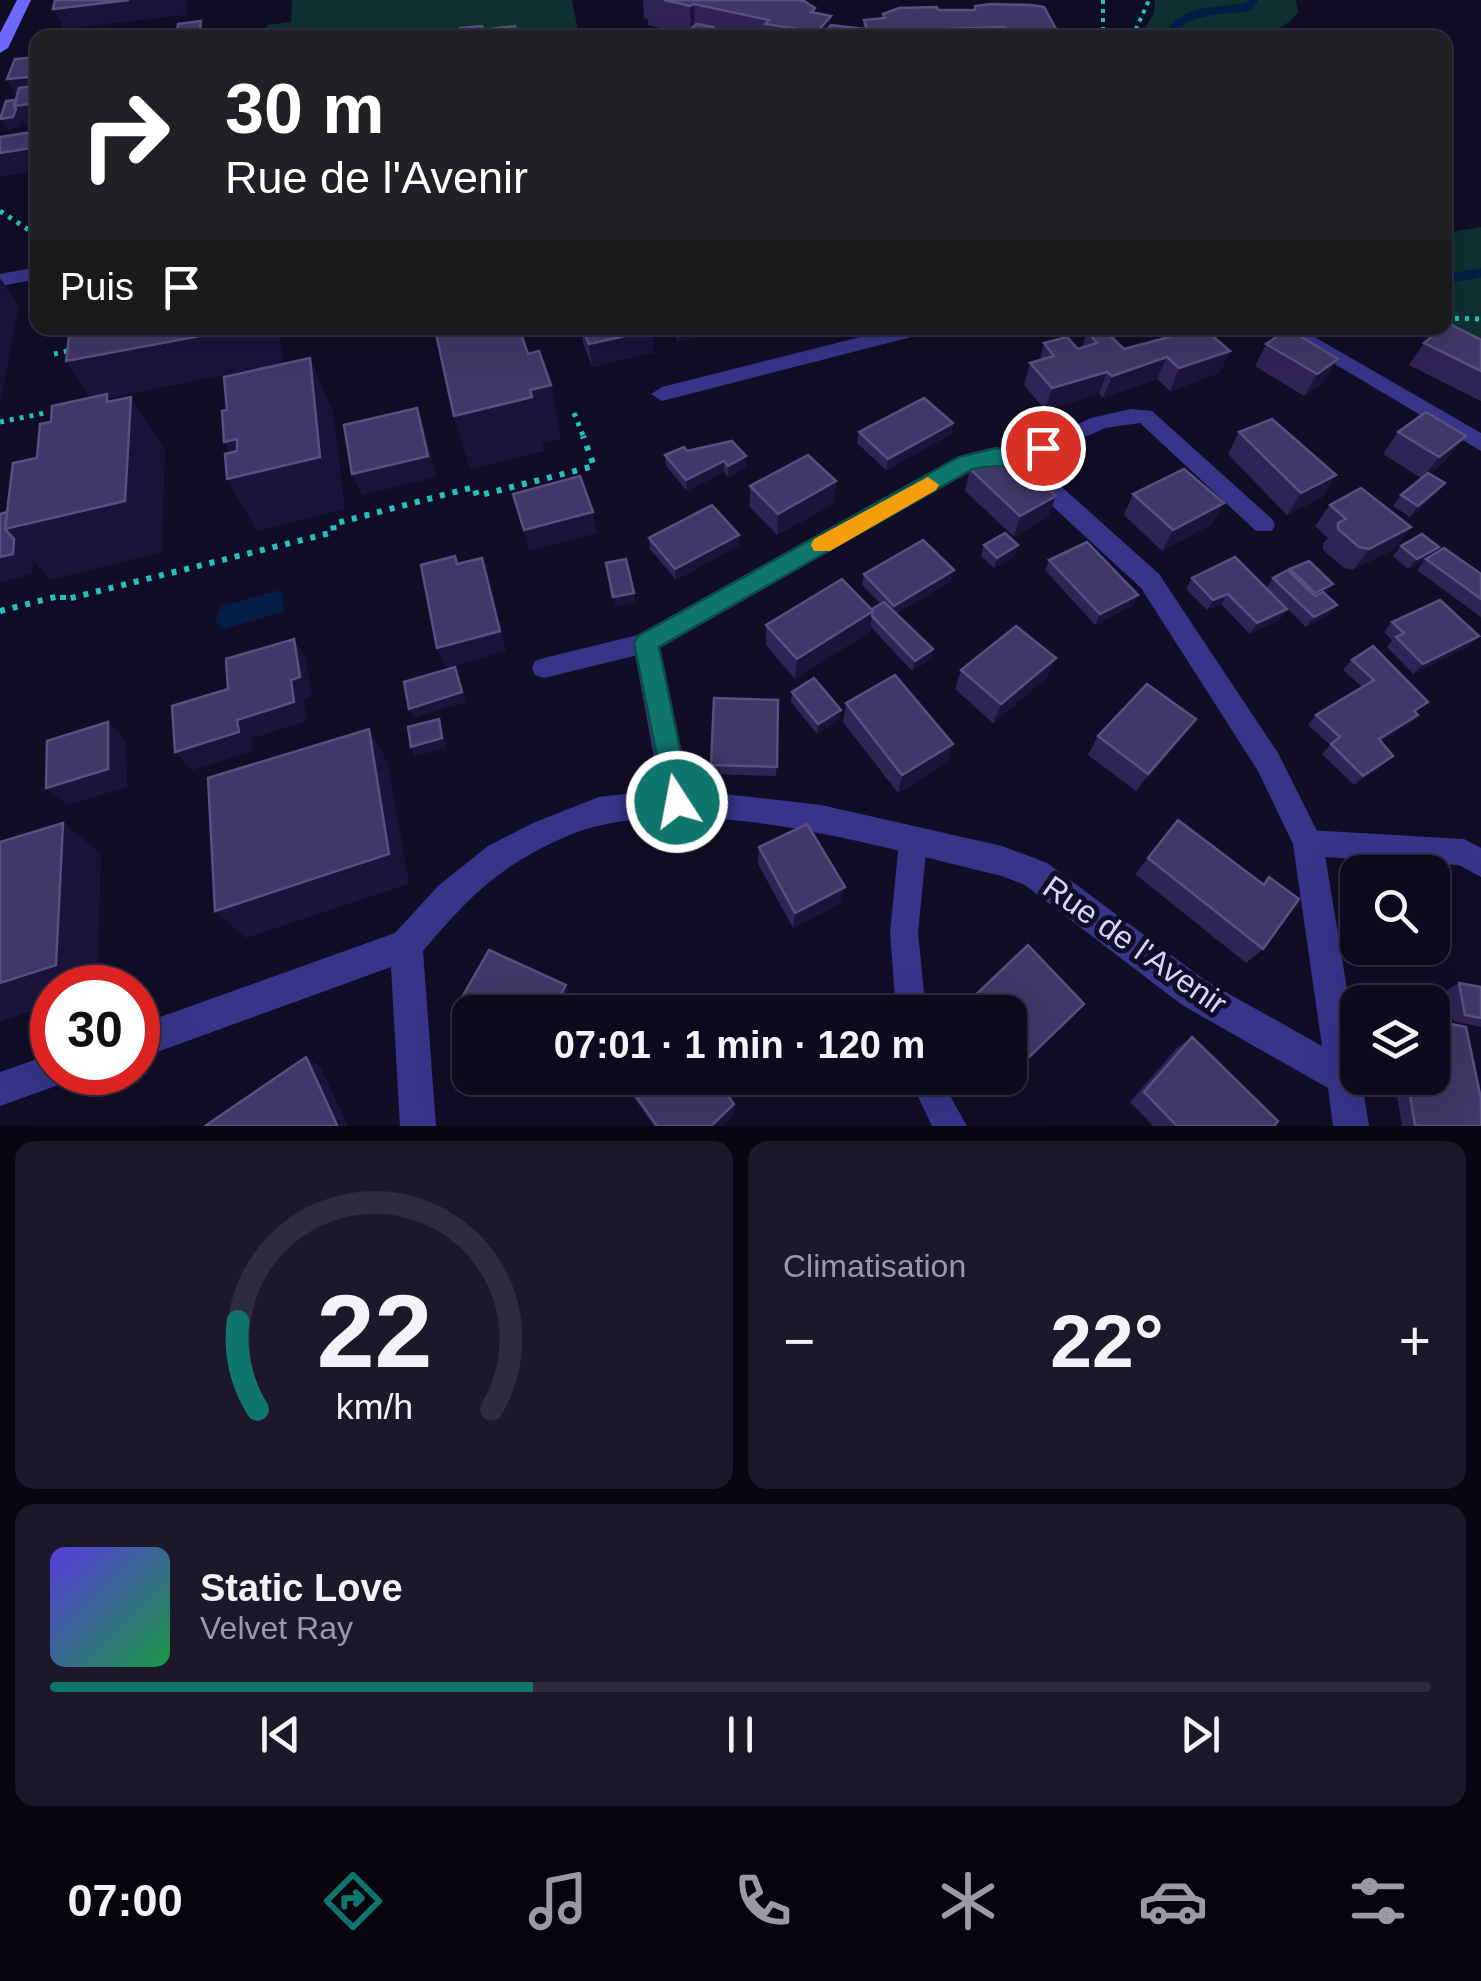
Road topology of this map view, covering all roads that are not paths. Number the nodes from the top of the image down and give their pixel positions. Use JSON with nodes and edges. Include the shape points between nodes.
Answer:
{"nodes":[{"id":1,"x":24,"y":0,"type":"edge"},
{"id":2,"x":7,"y":22,"type":"edge"},
{"id":3,"x":0,"y":48,"type":"edge"},
{"id":4,"x":30,"y":274,"type":"edge"},
{"id":5,"x":0,"y":280,"type":"edge"},
{"id":6,"x":893,"y":335,"type":"edge"},
{"id":7,"x":1296,"y":335,"type":"edge"},
{"id":8,"x":662,"y":394,"type":"dead end"},
{"id":9,"x":1481,"y":443,"type":"edge"},
{"id":10,"x":1017,"y":460,"type":"junction"},
{"id":11,"x":1264,"y":525,"type":"dead end"},
{"id":12,"x":646,"y":643,"type":"junction"},
{"id":13,"x":544,"y":668,"type":"dead end"},
{"id":14,"x":677,"y":802,"type":"junction"},
{"id":15,"x":913,"y":842,"type":"junction"},
{"id":16,"x":1308,"y":843,"type":"junction"},
{"id":17,"x":1481,"y":864,"type":"edge"},
{"id":18,"x":406,"y":945,"type":"junction"},
{"id":19,"x":909,"y":995,"type":"edge"},
{"id":20,"x":160,"y":1034,"type":"edge"},
{"id":21,"x":1340,"y":1052,"type":"edge"},
{"id":22,"x":1340,"y":1076,"type":"edge"},
{"id":23,"x":30,"y":1079,"type":"edge"},
{"id":24,"x":0,"y":1089,"type":"edge"},
{"id":25,"x":932,"y":1095,"type":"edge"},
{"id":26,"x":1346,"y":1095,"type":"edge"},
{"id":27,"x":418,"y":1126,"type":"edge"},
{"id":28,"x":951,"y":1126,"type":"edge"},
{"id":29,"x":1351,"y":1126,"type":"edge"}],
"edges":[{"from":1,"to":2,"type":"street"},
{"from":2,"to":3,"type":"street"},
{"from":4,"to":5,"type":"street"},
{"from":6,"to":8,"type":"street"},
{"from":7,"to":9,"type":"street"},
{"from":10,"to":11,"type":"lane","via":[[1094,426],[1146,416]]},
{"from":10,"to":12,"type":"street","via":[[967,462]]},
{"from":10,"to":16,"type":"street","via":[[1172,609],[1268,762]]},
{"from":12,"to":13,"type":"lane"},
{"from":12,"to":14,"type":"street"},
{"from":14,"to":15,"type":"street","name":"Rue de l'Avenir","via":[[821,819]]},
{"from":14,"to":18,"type":"street","name":"Rue de l'Avenir","via":[[599,811],[499,856]]},
{"from":15,"to":19,"type":"lane","via":[[904,933]]},
{"from":15,"to":22,"type":"street","name":"Rue de l'Avenir","via":[[1036,874],[1194,992]]},
{"from":16,"to":17,"type":"lane","via":[[1464,852]]},
{"from":16,"to":21,"type":"street"},
{"from":18,"to":20,"type":"street","name":"Rue de l'Avenir"},
{"from":18,"to":27,"type":"street"},
{"from":23,"to":24,"type":"street"},
{"from":25,"to":28,"type":"lane"},
{"from":26,"to":29,"type":"street"}]}
